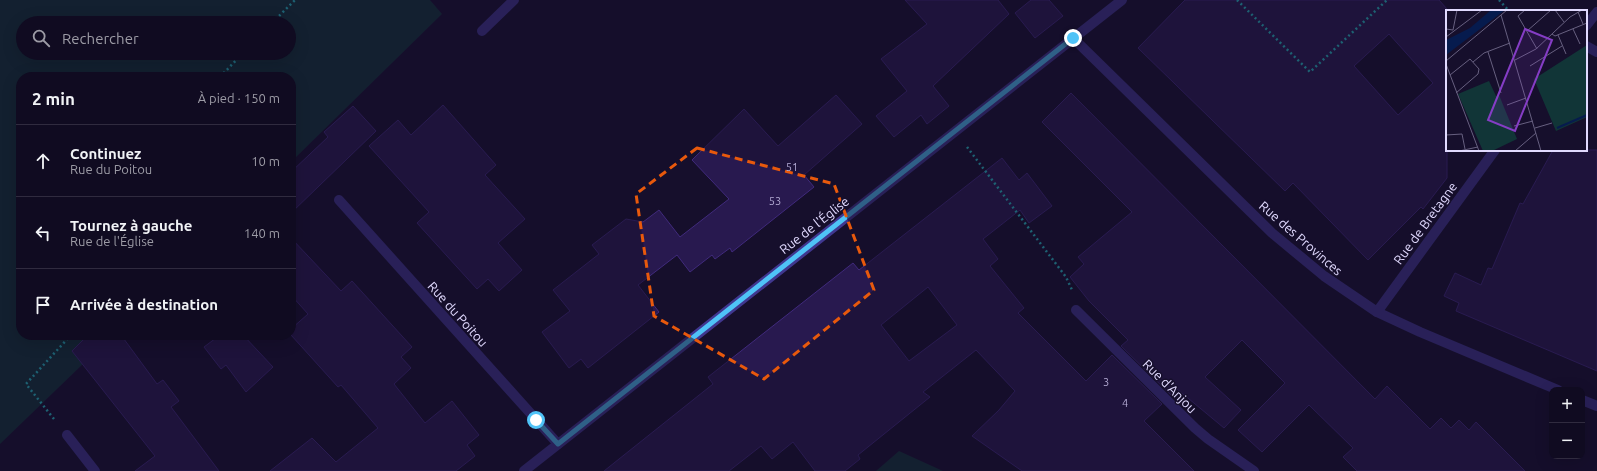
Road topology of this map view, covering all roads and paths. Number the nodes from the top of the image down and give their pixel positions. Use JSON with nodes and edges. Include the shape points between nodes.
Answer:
{"nodes":[{"id":1,"x":294,"y":0,"type":"edge"},
{"id":2,"x":514,"y":0,"type":"edge"},
{"id":3,"x":1122,"y":0,"type":"edge"},
{"id":4,"x":1237,"y":0,"type":"edge"},
{"id":5,"x":1387,"y":0,"type":"edge"},
{"id":6,"x":1499,"y":0,"type":"edge"},
{"id":7,"x":1508,"y":10,"type":"edge"},
{"id":8,"x":1597,"y":12,"type":"edge"},
{"id":9,"x":279,"y":16,"type":"edge"},
{"id":10,"x":1587,"y":25,"type":"edge"},
{"id":11,"x":482,"y":31,"type":"dead end"},
{"id":12,"x":1073,"y":38,"type":"junction"},
{"id":13,"x":1587,"y":47,"type":"edge"},
{"id":14,"x":1597,"y":52,"type":"edge"},
{"id":15,"x":236,"y":60,"type":"edge"},
{"id":16,"x":225,"y":72,"type":"edge"},
{"id":17,"x":955,"y":131,"type":"junction"},
{"id":18,"x":1494,"y":151,"type":"edge"},
{"id":19,"x":339,"y":200,"type":"dead end"},
{"id":20,"x":1076,"y":310,"type":"joint"},
{"id":21,"x":1377,"y":312,"type":"junction"},
{"id":22,"x":66,"y":340,"type":"edge"},
{"id":23,"x":1551,"y":387,"type":"edge"},
{"id":24,"x":1585,"y":401,"type":"edge"},
{"id":25,"x":1597,"y":406,"type":"edge"},
{"id":26,"x":67,"y":435,"type":"joint"},
{"id":27,"x":558,"y":444,"type":"junction"},
{"id":28,"x":95,"y":471,"type":"edge"},
{"id":29,"x":524,"y":471,"type":"edge"},
{"id":30,"x":1254,"y":471,"type":"edge"}],
"edges":[{"from":1,"to":9,"type":"path"},
{"from":2,"to":11,"type":"street"},
{"from":3,"to":12,"type":"street","name":"Rue de l'Église"},
{"from":4,"to":5,"type":"path","via":[[1310,72]]},
{"from":6,"to":7,"type":"path"},
{"from":8,"to":10,"type":"street"},
{"from":12,"to":17,"type":"street","name":"Rue de l'Église"},
{"from":12,"to":21,"type":"street","name":"Rue des Provinces","via":[[1272,233],[1330,280]]},
{"from":13,"to":14,"type":"street"},
{"from":15,"to":16,"type":"path"},
{"from":17,"to":20,"type":"path","via":[[1066,277],[1074,294]]},
{"from":17,"to":27,"type":"street","name":"Rue de l'Église"},
{"from":18,"to":21,"type":"street","name":"Rue de Bretagne"},
{"from":19,"to":27,"type":"street","name":"Rue du Poitou"},
{"from":20,"to":30,"type":"street","name":"Rue d'Anjou","via":[[1195,428]]},
{"from":21,"to":23,"type":"street","name":"Rue des Provinces","via":[[1409,328]]},
{"from":22,"to":26,"type":"path","via":[[26,384]]},
{"from":24,"to":25,"type":"street"},
{"from":26,"to":28,"type":"street"},
{"from":27,"to":29,"type":"street","name":"Rue de l'Église"}]}
